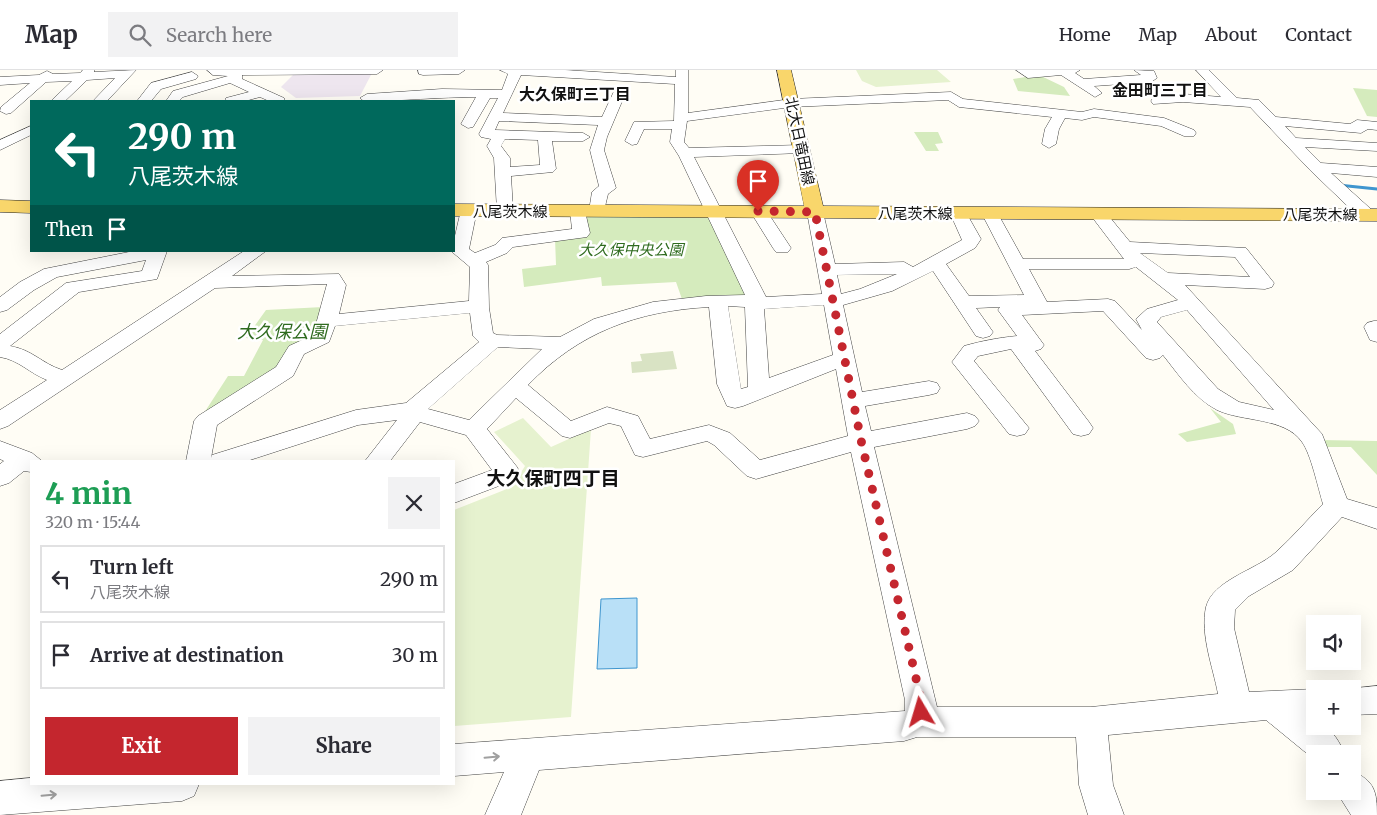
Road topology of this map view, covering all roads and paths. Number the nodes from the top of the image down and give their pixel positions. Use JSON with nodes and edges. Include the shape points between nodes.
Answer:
{"nodes":[{"id":1,"x":12,"y":70,"type":"edge"},
{"id":2,"x":213,"y":70,"type":"edge"},
{"id":3,"x":305,"y":70,"type":"edge"},
{"id":4,"x":459,"y":70,"type":"edge"},
{"id":5,"x":784,"y":70,"type":"edge"},
{"id":6,"x":1022,"y":70,"type":"edge"},
{"id":7,"x":1068,"y":70,"type":"edge"},
{"id":8,"x":1140,"y":70,"type":"edge"},
{"id":9,"x":1202,"y":70,"type":"edge"},
{"id":10,"x":249,"y":71,"type":"edge"},
{"id":11,"x":128,"y":72,"type":"edge"},
{"id":12,"x":88,"y":73,"type":"edge"},
{"id":13,"x":48,"y":74,"type":"edge"},
{"id":14,"x":189,"y":79,"type":"edge"},
{"id":15,"x":232,"y":79,"type":"junction"},
{"id":16,"x":0,"y":80,"type":"edge"},
{"id":17,"x":1124,"y":80,"type":"junction"},
{"id":18,"x":509,"y":82,"type":"edge"},
{"id":19,"x":681,"y":82,"type":"edge"},
{"id":20,"x":1082,"y":83,"type":"junction"},
{"id":21,"x":372,"y":84,"type":"edge"},
{"id":22,"x":415,"y":85,"type":"edge"},
{"id":23,"x":528,"y":88,"type":"dead end"},
{"id":24,"x":602,"y":91,"type":"dead end"},
{"id":25,"x":260,"y":92,"type":"junction"},
{"id":26,"x":620,"y":92,"type":"junction"},
{"id":27,"x":637,"y":92,"type":"dead end"},
{"id":28,"x":655,"y":93,"type":"dead end"},
{"id":29,"x":485,"y":94,"type":"junction"},
{"id":30,"x":439,"y":97,"type":"edge"},
{"id":31,"x":59,"y":100,"type":"edge"},
{"id":32,"x":101,"y":100,"type":"edge"},
{"id":33,"x":145,"y":100,"type":"edge"},
{"id":34,"x":173,"y":100,"type":"edge"},
{"id":35,"x":234,"y":100,"type":"edge"},
{"id":36,"x":277,"y":100,"type":"edge"},
{"id":37,"x":1158,"y":101,"type":"junction"},
{"id":38,"x":1234,"y":102,"type":"junction"},
{"id":39,"x":520,"y":103,"type":"dead end"},
{"id":40,"x":792,"y":103,"type":"junction"},
{"id":41,"x":595,"y":106,"type":"dead end"},
{"id":42,"x":614,"y":106,"type":"junction"},
{"id":43,"x":30,"y":109,"type":"edge"},
{"id":44,"x":3,"y":110,"type":"edge"},
{"id":45,"x":1174,"y":111,"type":"dead end"},
{"id":46,"x":1094,"y":113,"type":"junction"},
{"id":47,"x":1061,"y":114,"type":"junction"},
{"id":48,"x":494,"y":117,"type":"junction"},
{"id":49,"x":1270,"y":121,"type":"junction"},
{"id":50,"x":607,"y":122,"type":"junction"},
{"id":51,"x":680,"y":122,"type":"junction"},
{"id":52,"x":468,"y":124,"type":"dead end"},
{"id":53,"x":7,"y":125,"type":"dead end"},
{"id":54,"x":1377,"y":126,"type":"edge"},
{"id":55,"x":1361,"y":129,"type":"junction"},
{"id":56,"x":30,"y":130,"type":"edge"},
{"id":57,"x":30,"y":131,"type":"edge"},
{"id":58,"x":455,"y":133,"type":"edge"},
{"id":59,"x":1189,"y":133,"type":"dead end"},
{"id":60,"x":493,"y":134,"type":"junction"},
{"id":61,"x":546,"y":136,"type":"junction"},
{"id":62,"x":600,"y":137,"type":"junction"},
{"id":63,"x":1377,"y":137,"type":"edge"},
{"id":64,"x":632,"y":141,"type":"dead end"},
{"id":65,"x":1290,"y":142,"type":"junction"},
{"id":66,"x":1049,"y":144,"type":"dead end"},
{"id":67,"x":0,"y":146,"type":"edge"},
{"id":68,"x":1377,"y":147,"type":"edge"},
{"id":69,"x":802,"y":149,"type":"junction"},
{"id":70,"x":684,"y":153,"type":"junction"},
{"id":71,"x":1316,"y":166,"type":"junction"},
{"id":72,"x":505,"y":172,"type":"junction"},
{"id":73,"x":1377,"y":172,"type":"edge"},
{"id":74,"x":0,"y":206,"type":"edge"},
{"id":75,"x":30,"y":207,"type":"edge"},
{"id":76,"x":461,"y":210,"type":"edge"},
{"id":77,"x":505,"y":210,"type":"junction"},
{"id":78,"x":587,"y":211,"type":"junction"},
{"id":79,"x":712,"y":211,"type":"junction"},
{"id":80,"x":758,"y":211,"type":"junction"},
{"id":81,"x":815,"y":212,"type":"junction"},
{"id":82,"x":958,"y":213,"type":"junction"},
{"id":83,"x":1097,"y":213,"type":"junction"},
{"id":84,"x":990,"y":214,"type":"junction"},
{"id":85,"x":1372,"y":215,"type":"edge"},
{"id":86,"x":782,"y":248,"type":"dead end"},
{"id":87,"x":158,"y":252,"type":"edge"},
{"id":88,"x":255,"y":252,"type":"edge"},
{"id":89,"x":1126,"y":255,"type":"junction"},
{"id":90,"x":472,"y":261,"type":"junction"},
{"id":91,"x":936,"y":262,"type":"junction"},
{"id":92,"x":1018,"y":264,"type":"junction"},
{"id":93,"x":827,"y":270,"type":"junction"},
{"id":94,"x":907,"y":275,"type":"junction"},
{"id":95,"x":1163,"y":278,"type":"junction"},
{"id":96,"x":212,"y":282,"type":"junction"},
{"id":97,"x":833,"y":300,"type":"junction"},
{"id":98,"x":756,"y":301,"type":"junction"},
{"id":99,"x":1190,"y":301,"type":"junction"},
{"id":100,"x":718,"y":302,"type":"junction"},
{"id":101,"x":963,"y":302,"type":"junction"},
{"id":102,"x":1039,"y":305,"type":"junction"},
{"id":103,"x":0,"y":306,"type":"edge"},
{"id":104,"x":479,"y":306,"type":"junction"},
{"id":105,"x":326,"y":321,"type":"junction"},
{"id":106,"x":1138,"y":326,"type":"junction"},
{"id":107,"x":1377,"y":327,"type":"edge"},
{"id":108,"x":983,"y":332,"type":"dead end"},
{"id":109,"x":1377,"y":336,"type":"edge"},
{"id":110,"x":493,"y":341,"type":"junction"},
{"id":111,"x":565,"y":342,"type":"junction"},
{"id":112,"x":1027,"y":343,"type":"junction"},
{"id":113,"x":0,"y":344,"type":"edge"},
{"id":114,"x":0,"y":351,"type":"edge"},
{"id":115,"x":845,"y":358,"type":"junction"},
{"id":116,"x":65,"y":378,"type":"junction"},
{"id":117,"x":516,"y":386,"type":"junction"},
{"id":118,"x":929,"y":388,"type":"dead end"},
{"id":119,"x":759,"y":390,"type":"junction"},
{"id":120,"x":853,"y":401,"type":"junction"},
{"id":121,"x":414,"y":412,"type":"junction"},
{"id":122,"x":1206,"y":413,"type":"dead end"},
{"id":123,"x":0,"y":421,"type":"edge"},
{"id":124,"x":967,"y":421,"type":"dead end"},
{"id":125,"x":474,"y":428,"type":"junction"},
{"id":126,"x":1017,"y":428,"type":"dead end"},
{"id":127,"x":1081,"y":428,"type":"dead end"},
{"id":128,"x":1307,"y":432,"type":"junction"},
{"id":129,"x":861,"y":440,"type":"junction"},
{"id":130,"x":0,"y":449,"type":"edge"},
{"id":131,"x":198,"y":460,"type":"edge"},
{"id":132,"x":223,"y":460,"type":"edge"},
{"id":133,"x":379,"y":460,"type":"edge"},
{"id":134,"x":27,"y":462,"type":"edge"},
{"id":135,"x":0,"y":477,"type":"edge"},
{"id":136,"x":455,"y":494,"type":"edge"},
{"id":137,"x":1337,"y":506,"type":"junction"},
{"id":138,"x":1377,"y":519,"type":"edge"},
{"id":139,"x":1377,"y":700,"type":"edge"},
{"id":140,"x":1361,"y":701,"type":"edge"},
{"id":141,"x":1306,"y":703,"type":"edge"},
{"id":142,"x":1271,"y":705,"type":"junction"},
{"id":143,"x":1237,"y":707,"type":"junction"},
{"id":144,"x":917,"y":722,"type":"junction"},
{"id":145,"x":1092,"y":722,"type":"junction"},
{"id":146,"x":1322,"y":745,"type":"edge"},
{"id":147,"x":529,"y":753,"type":"junction"},
{"id":148,"x":455,"y":760,"type":"edge"},
{"id":149,"x":169,"y":785,"type":"edge"},
{"id":150,"x":0,"y":798,"type":"edge"},
{"id":151,"x":1361,"y":800,"type":"edge"},
{"id":152,"x":503,"y":815,"type":"edge"},
{"id":153,"x":1106,"y":815,"type":"edge"},
{"id":154,"x":1372,"y":815,"type":"edge"}],
"edges":[{"from":1,"to":16,"type":"street"},
{"from":2,"to":10,"type":"street"},
{"from":3,"to":10,"type":"street"},
{"from":3,"to":21,"type":"street"},
{"from":4,"to":22,"type":"street"},
{"from":5,"to":40,"type":"main road","name":"北大日竜田線"},
{"from":6,"to":7,"type":"street","via":[[1028,74]]},
{"from":7,"to":20,"type":"street"},
{"from":8,"to":17,"type":"street","via":[[1150,74],[1151,78]]},
{"from":9,"to":38,"type":"street"},
{"from":10,"to":15,"type":"street"},
{"from":11,"to":12,"type":"street"},
{"from":11,"to":32,"type":"street"},
{"from":12,"to":13,"type":"street"},
{"from":12,"to":31,"type":"street"},
{"from":13,"to":16,"type":"street"},
{"from":13,"to":44,"type":"street"},
{"from":14,"to":15,"type":"street","via":[[210,91]]},
{"from":14,"to":33,"type":"street","via":[[156,86]]},
{"from":14,"to":34,"type":"street"},
{"from":15,"to":25,"type":"street"},
{"from":17,"to":20,"type":"street"},
{"from":17,"to":37,"type":"street"},
{"from":18,"to":19,"type":"street"},
{"from":18,"to":22,"type":"street"},
{"from":18,"to":23,"type":"street"},
{"from":18,"to":29,"type":"street"},
{"from":18,"to":39,"type":"street"},
{"from":18,"to":48,"type":"street"},
{"from":19,"to":28,"type":"street"},
{"from":19,"to":51,"type":"street"},
{"from":20,"to":46,"type":"street","via":[[1105,99]]},
{"from":21,"to":22,"type":"street"},
{"from":22,"to":30,"type":"street"},
{"from":24,"to":26,"type":"street"},
{"from":25,"to":35,"type":"street"},
{"from":25,"to":36,"type":"street"},
{"from":26,"to":27,"type":"street"},
{"from":26,"to":42,"type":"street"},
{"from":29,"to":30,"type":"street"},
{"from":29,"to":52,"type":"street"},
{"from":37,"to":38,"type":"street","via":[[1183,98]]},
{"from":37,"to":45,"type":"street"},
{"from":38,"to":49,"type":"street","via":[[1254,103]]},
{"from":40,"to":47,"type":"street","via":[[950,96],[958,103]]},
{"from":40,"to":51,"type":"street"},
{"from":40,"to":69,"type":"main road","name":"北大日竜田線"},
{"from":41,"to":42,"type":"street"},
{"from":42,"to":50,"type":"street"},
{"from":43,"to":44,"type":"street"},
{"from":46,"to":47,"type":"street","via":[[1082,116]]},
{"from":46,"to":59,"type":"street","via":[[1164,122]]},
{"from":47,"to":66,"type":"street","via":[[1052,129]]},
{"from":48,"to":50,"type":"street"},
{"from":48,"to":60,"type":"street"},
{"from":49,"to":55,"type":"street"},
{"from":49,"to":65,"type":"street"},
{"from":50,"to":62,"type":"street"},
{"from":51,"to":64,"type":"street","via":[[640,125]]},
{"from":51,"to":70,"type":"street","via":[[677,142]]},
{"from":53,"to":56,"type":"street"},
{"from":54,"to":55,"type":"street","via":[[1357,124]]},
{"from":55,"to":63,"type":"street"},
{"from":57,"to":67,"type":"street"},
{"from":58,"to":60,"type":"street"},
{"from":60,"to":61,"type":"street"},
{"from":60,"to":72,"type":"street","via":[[494,146],[502,158]]},
{"from":61,"to":62,"type":"street"},
{"from":61,"to":72,"type":"street","via":[[548,169]]},
{"from":62,"to":78,"type":"street","via":[[597,150],[608,188],[600,192]]},
{"from":65,"to":68,"type":"street"},
{"from":65,"to":71,"type":"street"},
{"from":69,"to":70,"type":"street"},
{"from":69,"to":81,"type":"main road","name":"北大日竜田線"},
{"from":70,"to":79,"type":"street"},
{"from":71,"to":73,"type":"street"},
{"from":71,"to":85,"type":"street"},
{"from":72,"to":77,"type":"street"},
{"from":74,"to":75,"type":"main road"},
{"from":76,"to":77,"type":"main road","name":"八尾茨木線"},
{"from":76,"to":90,"type":"street","via":[[460,251]]},
{"from":77,"to":78,"type":"main road","name":"八尾茨木線"},
{"from":78,"to":79,"type":"main road","name":"八尾茨木線"},
{"from":78,"to":90,"type":"street","via":[[581,233],[508,242],[501,249]]},
{"from":79,"to":80,"type":"main road","name":"八尾茨木線"},
{"from":79,"to":98,"type":"street"},
{"from":80,"to":81,"type":"main road","name":"八尾茨木線"},
{"from":80,"to":86,"type":"street"},
{"from":81,"to":82,"type":"main road","name":"八尾茨木線"},
{"from":81,"to":93,"type":"street"},
{"from":82,"to":84,"type":"main road","name":"八尾茨木線"},
{"from":82,"to":91,"type":"street","via":[[972,239],[969,244]]},
{"from":83,"to":84,"type":"main road","name":"八尾茨木線"},
{"from":83,"to":85,"type":"main road","name":"八尾茨木線"},
{"from":83,"to":89,"type":"street"},
{"from":84,"to":92,"type":"street"},
{"from":87,"to":103,"type":"street","via":[[51,273]]},
{"from":87,"to":113,"type":"street","via":[[150,275],[73,287]]},
{"from":88,"to":96,"type":"street"},
{"from":89,"to":92,"type":"street"},
{"from":89,"to":95,"type":"street"},
{"from":89,"to":95,"type":"street","via":[[1240,252],[1265,284]]},
{"from":90,"to":104,"type":"street","via":[[478,265]]},
{"from":91,"to":94,"type":"street"},
{"from":91,"to":101,"type":"street"},
{"from":92,"to":102,"type":"street"},
{"from":93,"to":94,"type":"street","via":[[904,268]]},
{"from":93,"to":97,"type":"street"},
{"from":94,"to":97,"type":"street","via":[[857,297]]},
{"from":95,"to":99,"type":"street"},
{"from":96,"to":105,"type":"street","via":[[332,278],[337,285]]},
{"from":96,"to":116,"type":"street"},
{"from":97,"to":98,"type":"street"},
{"from":97,"to":115,"type":"street"},
{"from":98,"to":100,"type":"street"},
{"from":98,"to":119,"type":"street"},
{"from":99,"to":106,"type":"street","via":[[1181,307],[1149,315]]},
{"from":99,"to":128,"type":"street"},
{"from":100,"to":111,"type":"street","via":[[647,311],[602,324]]},
{"from":100,"to":119,"type":"street","via":[[728,384],[735,400]]},
{"from":101,"to":102,"type":"street"},
{"from":101,"to":108,"type":"street"},
{"from":102,"to":106,"type":"street","via":[[1108,305]]},
{"from":102,"to":112,"type":"street","via":[[1008,310]]},
{"from":104,"to":105,"type":"street"},
{"from":104,"to":110,"type":"street","via":[[483,336]]},
{"from":105,"to":131,"type":"street","via":[[322,338],[296,350],[285,371],[206,421]]},
{"from":106,"to":122,"type":"street"},
{"from":106,"to":128,"type":"street","via":[[1212,397],[1234,409],[1281,418]]},
{"from":107,"to":109,"type":"street","via":[[1374,327]]},
{"from":110,"to":111,"type":"street"},
{"from":110,"to":121,"type":"street"},
{"from":111,"to":117,"type":"street"},
{"from":112,"to":126,"type":"street","via":[[992,344],[990,348],[971,350],[963,362]]},
{"from":112,"to":127,"type":"street"},
{"from":114,"to":116,"type":"street","via":[[20,354],[40,370]]},
{"from":115,"to":119,"type":"street"},
{"from":115,"to":120,"type":"street"},
{"from":116,"to":123,"type":"street"},
{"from":117,"to":125,"type":"street"},
{"from":117,"to":129,"type":"street","via":[[570,430],[607,415],[630,421],[643,450],[710,433],[722,439],[756,470]]},
{"from":118,"to":120,"type":"street"},
{"from":120,"to":129,"type":"street"},
{"from":121,"to":125,"type":"street"},
{"from":121,"to":132,"type":"street","via":[[356,418]]},
{"from":121,"to":133,"type":"street"},
{"from":124,"to":129,"type":"street"},
{"from":125,"to":136,"type":"street","via":[[508,473]]},
{"from":128,"to":137,"type":"street","via":[[1314,440]]},
{"from":129,"to":144,"type":"street","via":[[921,700]]},
{"from":130,"to":134,"type":"street"},
{"from":134,"to":135,"type":"street"},
{"from":137,"to":138,"type":"street"},
{"from":137,"to":143,"type":"street","via":[[1283,562],[1239,588],[1221,606],[1219,628]]},
{"from":139,"to":140,"type":"street"},
{"from":141,"to":142,"type":"street"},
{"from":142,"to":143,"type":"street"},
{"from":142,"to":146,"type":"street"},
{"from":143,"to":145,"type":"street"},
{"from":144,"to":145,"type":"street"},
{"from":144,"to":147,"type":"street","via":[[904,726]]},
{"from":145,"to":153,"type":"street","via":[[1096,785]]},
{"from":148,"to":147,"type":"street","one_way":true},
{"from":147,"to":152,"type":"street"},
{"from":150,"to":149,"type":"street","one_way":true},
{"from":151,"to":154,"type":"street"}]}
